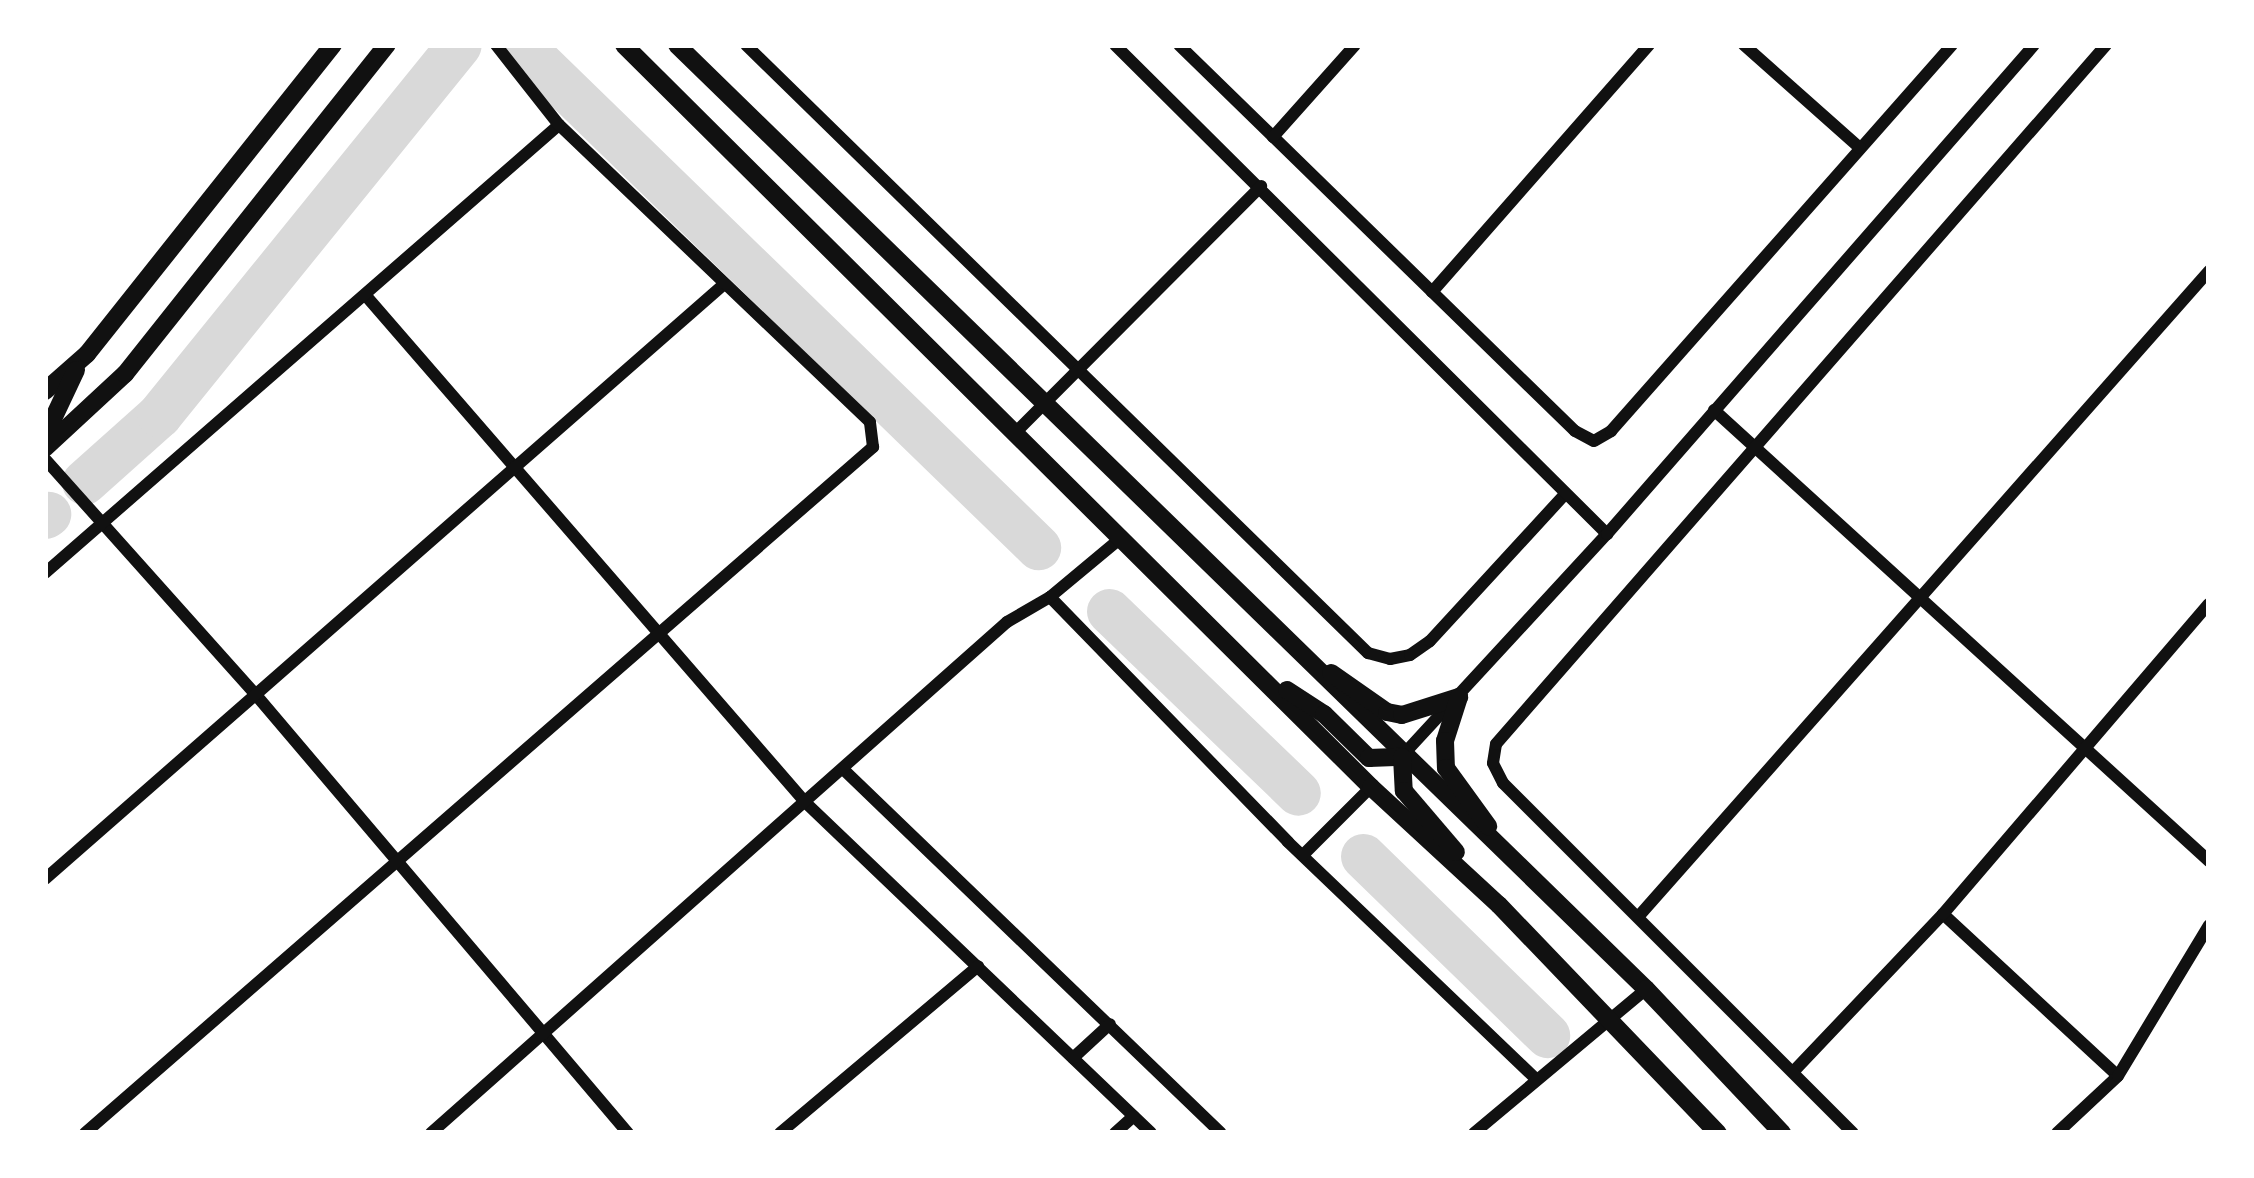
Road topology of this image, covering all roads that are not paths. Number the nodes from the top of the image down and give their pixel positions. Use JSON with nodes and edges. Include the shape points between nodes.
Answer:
{"nodes":[{"id":1,"x":333,"y":45,"type":"edge"},
{"id":2,"x":387,"y":45,"type":"edge"},
{"id":3,"x":496,"y":45,"type":"edge"},
{"id":4,"x":624,"y":45,"type":"edge"},
{"id":5,"x":677,"y":45,"type":"edge"},
{"id":6,"x":746,"y":45,"type":"edge"},
{"id":7,"x":1115,"y":45,"type":"edge"},
{"id":8,"x":1179,"y":45,"type":"edge"},
{"id":9,"x":1354,"y":45,"type":"edge"},
{"id":10,"x":1649,"y":45,"type":"edge"},
{"id":11,"x":1744,"y":45,"type":"edge"},
{"id":12,"x":1952,"y":45,"type":"edge"},
{"id":13,"x":2034,"y":45,"type":"edge"},
{"id":14,"x":2106,"y":45,"type":"edge"},
{"id":15,"x":559,"y":125,"type":"junction"},
{"id":16,"x":1273,"y":137,"type":"junction"},
{"id":17,"x":1860,"y":148,"type":"junction"},
{"id":18,"x":1261,"y":186,"type":"junction"},
{"id":19,"x":2209,"y":271,"type":"edge"},
{"id":20,"x":722,"y":286,"type":"junction"},
{"id":21,"x":1432,"y":292,"type":"junction"},
{"id":22,"x":367,"y":297,"type":"junction"},
{"id":23,"x":87,"y":354,"type":"junction"},
{"id":24,"x":1081,"y":372,"type":"junction"},
{"id":25,"x":45,"y":391,"type":"edge"},
{"id":26,"x":1046,"y":404,"type":"junction"},
{"id":27,"x":1714,"y":410,"type":"junction"},
{"id":28,"x":1017,"y":431,"type":"junction"},
{"id":29,"x":45,"y":436,"type":"edge"},
{"id":30,"x":1753,"y":446,"type":"junction"},
{"id":31,"x":45,"y":448,"type":"edge"},
{"id":32,"x":45,"y":459,"type":"edge"},
{"id":33,"x":513,"y":466,"type":"junction"},
{"id":34,"x":1565,"y":494,"type":"junction"},
{"id":35,"x":102,"y":524,"type":"junction"},
{"id":36,"x":1607,"y":534,"type":"junction"},
{"id":37,"x":1122,"y":537,"type":"junction"},
{"id":38,"x":45,"y":573,"type":"edge"},
{"id":39,"x":1050,"y":597,"type":"junction"},
{"id":40,"x":1921,"y":598,"type":"junction"},
{"id":41,"x":2209,"y":604,"type":"edge"},
{"id":42,"x":660,"y":634,"type":"junction"},
{"id":43,"x":1279,"y":635,"type":"junction"},
{"id":44,"x":1256,"y":670,"type":"junction"},
{"id":45,"x":256,"y":695,"type":"junction"},
{"id":46,"x":1460,"y":697,"type":"junction"},
{"id":47,"x":2084,"y":747,"type":"junction"},
{"id":48,"x":1402,"y":757,"type":"junction"},
{"id":49,"x":844,"y":770,"type":"junction"},
{"id":50,"x":1371,"y":787,"type":"junction"},
{"id":51,"x":806,"y":803,"type":"junction"},
{"id":52,"x":1303,"y":855,"type":"junction"},
{"id":53,"x":2209,"y":861,"type":"edge"},
{"id":54,"x":399,"y":863,"type":"junction"},
{"id":55,"x":1528,"y":877,"type":"junction"},
{"id":56,"x":45,"y":879,"type":"edge"},
{"id":57,"x":1498,"y":905,"type":"junction"},
{"id":58,"x":1942,"y":914,"type":"junction"},
{"id":59,"x":1638,"y":917,"type":"junction"},
{"id":60,"x":2209,"y":925,"type":"edge"},
{"id":61,"x":978,"y":966,"type":"junction"},
{"id":62,"x":1646,"y":989,"type":"junction"},
{"id":63,"x":1608,"y":1019,"type":"junction"},
{"id":64,"x":1110,"y":1024,"type":"junction"},
{"id":65,"x":545,"y":1033,"type":"junction"},
{"id":66,"x":1073,"y":1058,"type":"junction"},
{"id":67,"x":1793,"y":1072,"type":"junction"},
{"id":68,"x":2118,"y":1076,"type":"junction"},
{"id":69,"x":1536,"y":1079,"type":"junction"},
{"id":70,"x":1134,"y":1116,"type":"junction"},
{"id":71,"x":85,"y":1133,"type":"edge"},
{"id":72,"x":431,"y":1133,"type":"edge"},
{"id":73,"x":628,"y":1133,"type":"edge"},
{"id":74,"x":780,"y":1133,"type":"edge"},
{"id":75,"x":1115,"y":1133,"type":"edge"},
{"id":76,"x":1151,"y":1133,"type":"edge"},
{"id":77,"x":1221,"y":1133,"type":"edge"},
{"id":78,"x":1474,"y":1133,"type":"edge"},
{"id":79,"x":1718,"y":1133,"type":"edge"},
{"id":80,"x":1782,"y":1133,"type":"edge"},
{"id":81,"x":1853,"y":1133,"type":"edge"},
{"id":82,"x":2057,"y":1133,"type":"edge"}],
"edges":[{"from":1,"to":23,"type":"main road"},
{"from":2,"to":31,"type":"main road","via":[[125,374]]},
{"from":3,"to":15,"type":"street"},
{"from":4,"to":28,"type":"main road"},
{"from":5,"to":26,"type":"main road"},
{"from":6,"to":24,"type":"street"},
{"from":7,"to":18,"type":"street"},
{"from":8,"to":16,"type":"street"},
{"from":9,"to":16,"type":"street"},
{"from":10,"to":21,"type":"street"},
{"from":11,"to":17,"type":"street"},
{"from":12,"to":17,"type":"street"},
{"from":13,"to":27,"type":"street"},
{"from":14,"to":30,"type":"street"},
{"from":15,"to":20,"type":"street"},
{"from":15,"to":22,"type":"street"},
{"from":16,"to":21,"type":"street"},
{"from":17,"to":21,"type":"street","via":[[1594,441],[1574,431]]},
{"from":18,"to":24,"type":"street"},
{"from":18,"to":34,"type":"street"},
{"from":19,"to":40,"type":"street"},
{"from":20,"to":33,"type":"street"},
{"from":20,"to":42,"type":"street","via":[[875,433],[866,455]]},
{"from":22,"to":33,"type":"street"},
{"from":22,"to":35,"type":"street"},
{"from":23,"to":25,"type":"main road"},
{"from":23,"to":29,"type":"main road"},
{"from":24,"to":26,"type":"street"},
{"from":24,"to":34,"type":"street","via":[[1368,653],[1390,659],[1430,641]]},
{"from":26,"to":28,"type":"street"},
{"from":26,"to":43,"type":"main road"},
{"from":27,"to":30,"type":"street"},
{"from":27,"to":36,"type":"street"},
{"from":28,"to":37,"type":"main road"},
{"from":30,"to":40,"type":"street"},
{"from":30,"to":59,"type":"street","via":[[1496,744],[1493,763],[1503,783]]},
{"from":32,"to":35,"type":"street"},
{"from":33,"to":42,"type":"street"},
{"from":33,"to":45,"type":"street"},
{"from":34,"to":36,"type":"street"},
{"from":35,"to":38,"type":"street"},
{"from":35,"to":45,"type":"street"},
{"from":36,"to":46,"type":"street"},
{"from":37,"to":39,"type":"street"},
{"from":37,"to":44,"type":"main road"},
{"from":39,"to":49,"type":"street","via":[[1007,622]]},
{"from":39,"to":52,"type":"street"},
{"from":40,"to":47,"type":"street"},
{"from":40,"to":59,"type":"street"},
{"from":41,"to":47,"type":"street"},
{"from":42,"to":51,"type":"street"},
{"from":42,"to":54,"type":"street"},
{"from":43,"to":46,"type":"main road","via":[[1387,712]]},
{"from":43,"to":48,"type":"main road"},
{"from":44,"to":48,"type":"main road","via":[[1324,714],[1369,758]]},
{"from":44,"to":50,"type":"main road"},
{"from":45,"to":54,"type":"street"},
{"from":45,"to":56,"type":"street"},
{"from":46,"to":48,"type":"street"},
{"from":46,"to":55,"type":"main road","via":[[1445,768]]},
{"from":47,"to":53,"type":"street"},
{"from":47,"to":58,"type":"street"},
{"from":48,"to":55,"type":"main road"},
{"from":48,"to":57,"type":"main road","via":[[1407,796]]},
{"from":49,"to":51,"type":"street"},
{"from":49,"to":64,"type":"street"},
{"from":50,"to":52,"type":"street"},
{"from":50,"to":57,"type":"main road"},
{"from":51,"to":61,"type":"street"},
{"from":51,"to":65,"type":"street"},
{"from":52,"to":69,"type":"street"},
{"from":54,"to":65,"type":"street"},
{"from":54,"to":71,"type":"street"},
{"from":55,"to":62,"type":"main road"},
{"from":57,"to":63,"type":"main road"},
{"from":58,"to":67,"type":"street"},
{"from":58,"to":68,"type":"street"},
{"from":59,"to":67,"type":"street"},
{"from":60,"to":68,"type":"street"},
{"from":61,"to":66,"type":"street"},
{"from":61,"to":74,"type":"street"},
{"from":62,"to":63,"type":"street"},
{"from":62,"to":80,"type":"main road"},
{"from":63,"to":69,"type":"street"},
{"from":63,"to":79,"type":"main road"},
{"from":64,"to":66,"type":"street"},
{"from":64,"to":77,"type":"street"},
{"from":65,"to":72,"type":"street"},
{"from":65,"to":73,"type":"street"},
{"from":66,"to":70,"type":"street"},
{"from":67,"to":81,"type":"street"},
{"from":68,"to":82,"type":"street"},
{"from":69,"to":78,"type":"street"},
{"from":70,"to":75,"type":"street"},
{"from":70,"to":76,"type":"street"}]}
